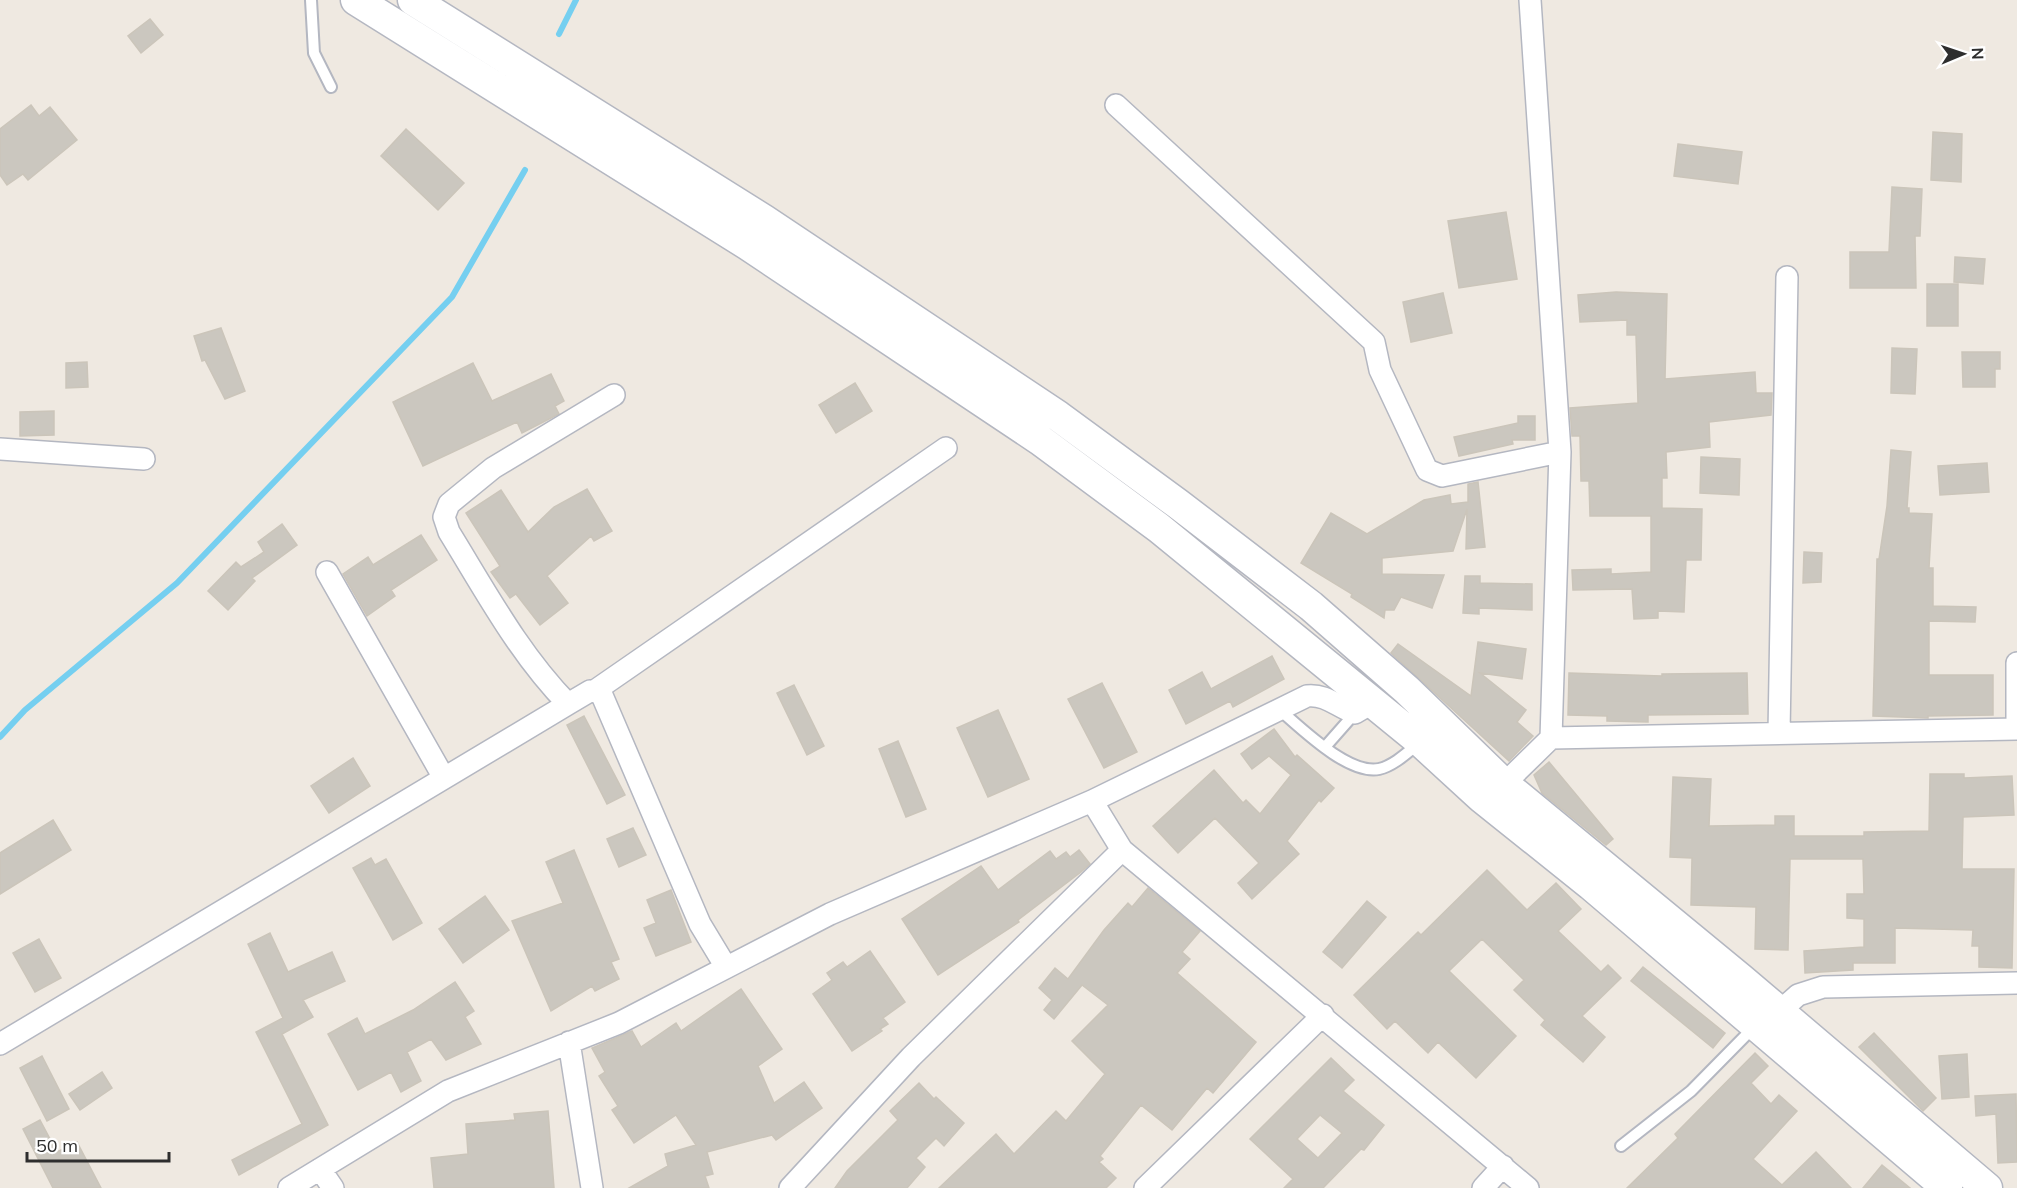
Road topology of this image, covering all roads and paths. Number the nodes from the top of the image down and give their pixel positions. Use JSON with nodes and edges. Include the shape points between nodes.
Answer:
{"nodes":[{"id":1,"x":310,"y":0,"type":"edge"},
{"id":2,"x":356,"y":0,"type":"edge"},
{"id":3,"x":413,"y":0,"type":"edge"},
{"id":4,"x":1530,"y":0,"type":"edge"},
{"id":5,"x":331,"y":87,"type":"dead end"},
{"id":6,"x":1116,"y":105,"type":"dead end"},
{"id":7,"x":1787,"y":277,"type":"dead end"},
{"id":8,"x":614,"y":395,"type":"dead end"},
{"id":9,"x":946,"y":448,"type":"dead end"},
{"id":10,"x":0,"y":449,"type":"edge"},
{"id":11,"x":1560,"y":452,"type":"junction"},
{"id":12,"x":144,"y":459,"type":"dead end"},
{"id":13,"x":327,"y":572,"type":"dead end"},
{"id":14,"x":2017,"y":663,"type":"edge"},
{"id":15,"x":596,"y":690,"type":"junction"},
{"id":16,"x":568,"y":704,"type":"junction"},
{"id":17,"x":1363,"y":708,"type":"junction"},
{"id":18,"x":1281,"y":711,"type":"junction"},
{"id":19,"x":2017,"y":729,"type":"edge"},
{"id":20,"x":1779,"y":734,"type":"junction"},
{"id":21,"x":1551,"y":738,"type":"junction"},
{"id":22,"x":1421,"y":742,"type":"junction"},
{"id":23,"x":1325,"y":747,"type":"junction"},
{"id":24,"x":444,"y":778,"type":"junction"},
{"id":25,"x":1504,"y":784,"type":"junction"},
{"id":26,"x":1092,"y":801,"type":"junction"},
{"id":27,"x":1122,"y":850,"type":"junction"},
{"id":28,"x":1661,"y":931,"type":"junction"},
{"id":29,"x":726,"y":967,"type":"junction"},
{"id":30,"x":2017,"y":983,"type":"edge"},
{"id":31,"x":1323,"y":1015,"type":"junction"},
{"id":32,"x":1767,"y":1019,"type":"junction"},
{"id":33,"x":568,"y":1042,"type":"junction"},
{"id":34,"x":0,"y":1044,"type":"edge"},
{"id":35,"x":1621,"y":1146,"type":"dead end"},
{"id":36,"x":1503,"y":1166,"type":"junction"},
{"id":37,"x":320,"y":1169,"type":"junction"},
{"id":38,"x":290,"y":1188,"type":"edge"},
{"id":39,"x":333,"y":1188,"type":"edge"},
{"id":40,"x":592,"y":1188,"type":"edge"},
{"id":41,"x":790,"y":1188,"type":"edge"},
{"id":42,"x":1145,"y":1188,"type":"edge"},
{"id":43,"x":1483,"y":1188,"type":"edge"},
{"id":44,"x":1528,"y":1188,"type":"edge"},
{"id":45,"x":1947,"y":1188,"type":"edge"},
{"id":46,"x":1987,"y":1188,"type":"edge"}],
"edges":[{"from":1,"to":5,"type":"lane","via":[[314,53]]},
{"from":2,"to":17,"type":"main road","via":[[748,245],[1041,440],[1159,528]]},
{"from":3,"to":25,"type":"main road","via":[[764,220],[1058,416],[1311,606],[1407,690]]},
{"from":4,"to":11,"type":"street"},
{"from":6,"to":11,"type":"street","via":[[1374,342],[1380,370],[1427,470],[1442,476]]},
{"from":7,"to":20,"type":"street"},
{"from":8,"to":16,"type":"street","via":[[493,468],[449,504],[444,517],[449,532],[518,644]]},
{"from":9,"to":15,"type":"street"},
{"from":10,"to":12,"type":"street"},
{"from":11,"to":21,"type":"street"},
{"from":13,"to":24,"type":"street"},
{"from":14,"to":19,"type":"street"},
{"from":15,"to":16,"type":"street"},
{"from":15,"to":29,"type":"street","via":[[601,693],[700,924]]},
{"from":16,"to":24,"type":"street"},
{"from":17,"to":18,"type":"street","via":[[1343,710],[1321,695],[1307,696]]},
{"from":17,"to":22,"type":"main road"},
{"from":17,"to":23,"type":"lane"},
{"from":18,"to":23,"type":"lane"},
{"from":18,"to":26,"type":"street"},
{"from":19,"to":20,"type":"street"},
{"from":20,"to":21,"type":"street"},
{"from":21,"to":25,"type":"street"},
{"from":22,"to":23,"type":"lane","via":[[1381,769],[1362,770]]},
{"from":22,"to":28,"type":"main road","via":[[1481,797],[1591,885]]},
{"from":24,"to":34,"type":"street"},
{"from":25,"to":28,"type":"main road"},
{"from":26,"to":27,"type":"street"},
{"from":26,"to":29,"type":"street","via":[[830,914]]},
{"from":27,"to":31,"type":"street"},
{"from":27,"to":41,"type":"street","via":[[911,1057]]},
{"from":28,"to":32,"type":"main road"},
{"from":29,"to":33,"type":"street","via":[[620,1023]]},
{"from":30,"to":32,"type":"street","via":[[1823,987],[1798,995]]},
{"from":31,"to":36,"type":"street"},
{"from":31,"to":42,"type":"street"},
{"from":32,"to":35,"type":"lane","via":[[1692,1090]]},
{"from":32,"to":45,"type":"main road"},
{"from":32,"to":46,"type":"main road"},
{"from":33,"to":37,"type":"street","via":[[447,1091]]},
{"from":33,"to":40,"type":"street"},
{"from":36,"to":43,"type":"street"},
{"from":36,"to":44,"type":"street"},
{"from":37,"to":38,"type":"street"},
{"from":37,"to":39,"type":"street"}]}
